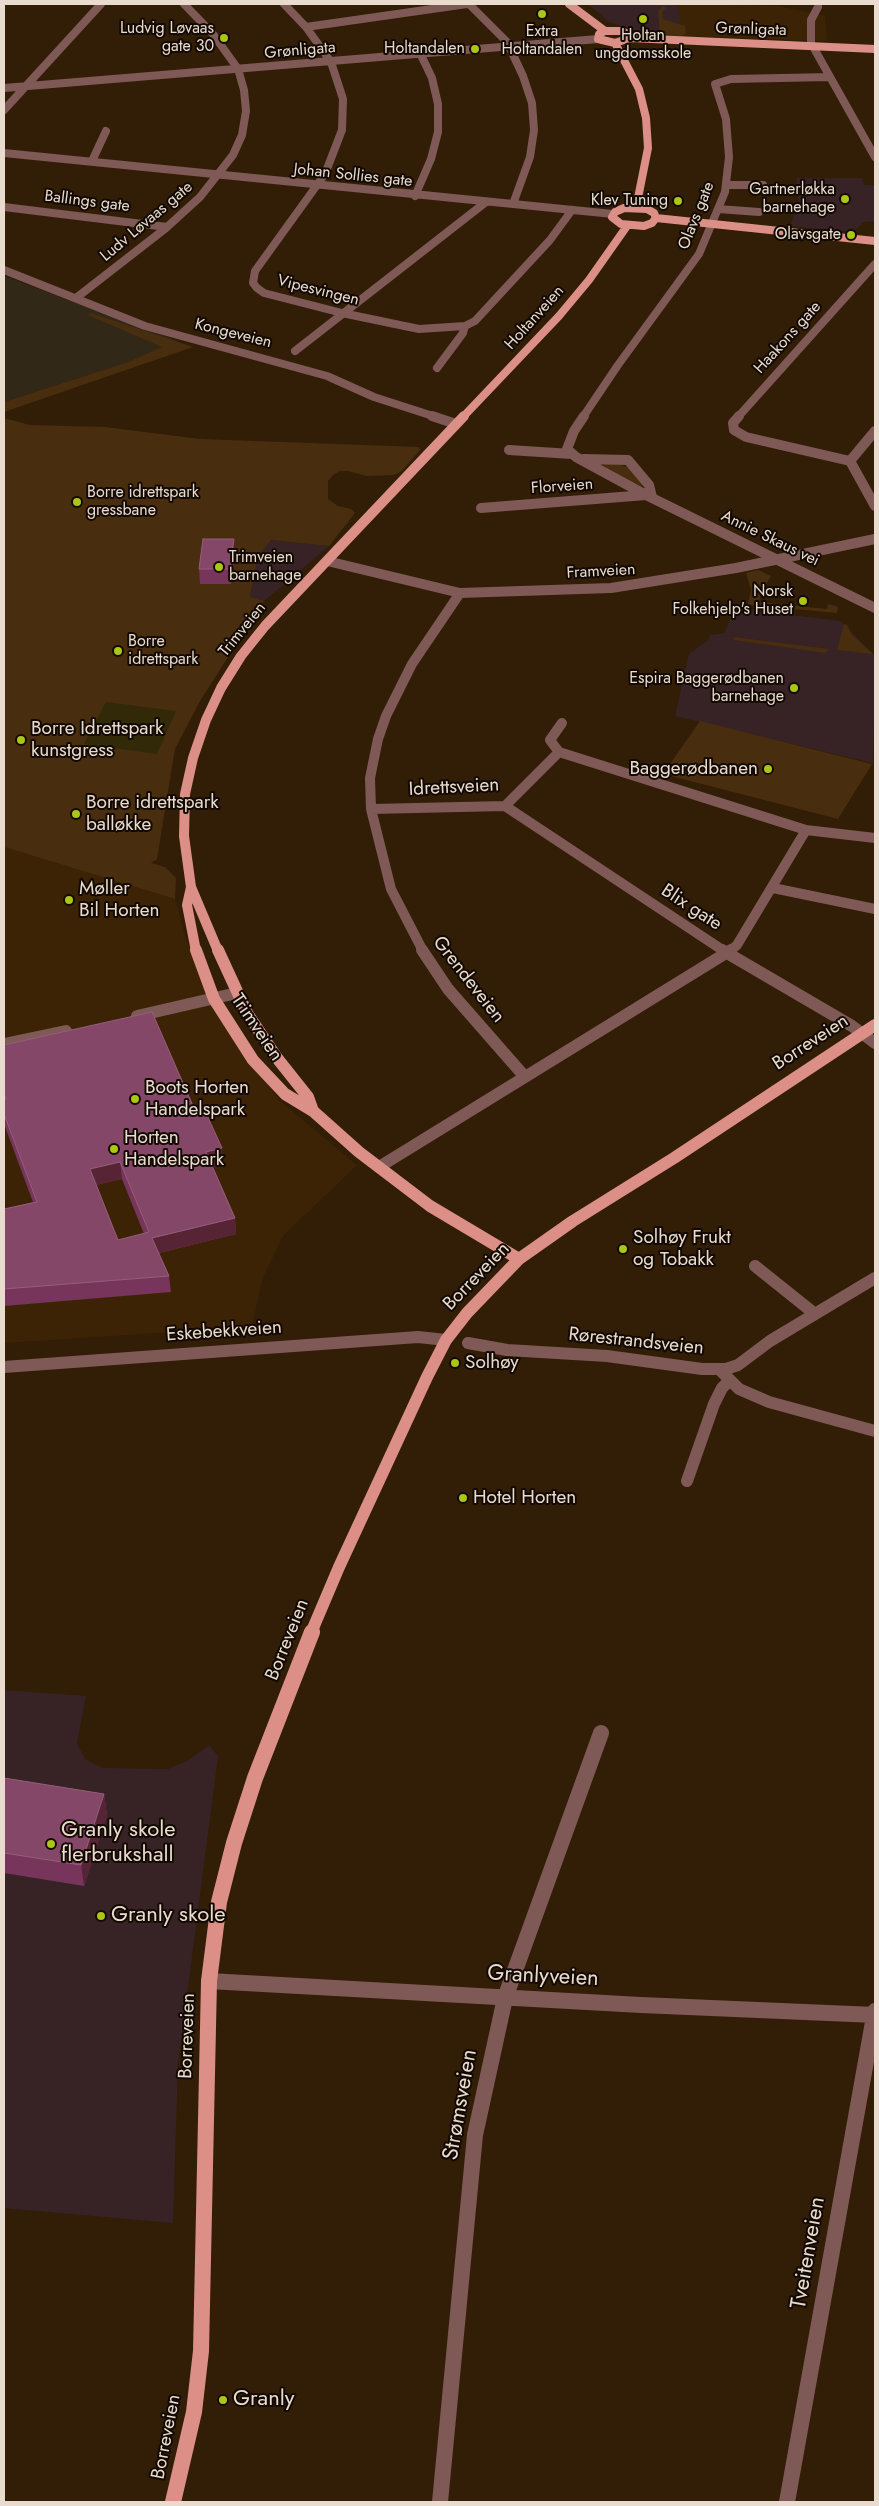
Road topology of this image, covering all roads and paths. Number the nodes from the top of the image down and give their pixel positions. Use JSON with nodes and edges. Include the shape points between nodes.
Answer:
{"nodes":[{"id":1,"x":101,"y":4,"type":"edge"},
{"id":2,"x":184,"y":4,"type":"edge"},
{"id":3,"x":284,"y":4,"type":"edge"},
{"id":4,"x":468,"y":4,"type":"edge"},
{"id":5,"x":569,"y":4,"type":"edge"},
{"id":6,"x":818,"y":7,"type":"dead end"},
{"id":7,"x":306,"y":27,"type":"junction"},
{"id":8,"x":605,"y":31,"type":"junction"},
{"id":9,"x":630,"y":38,"type":"junction"},
{"id":10,"x":598,"y":39,"type":"junction"},
{"id":11,"x":615,"y":43,"type":"junction"},
{"id":12,"x":812,"y":46,"type":"junction"},
{"id":13,"x":508,"y":48,"type":"junction"},
{"id":14,"x":875,"y":49,"type":"edge"},
{"id":15,"x":421,"y":55,"type":"junction"},
{"id":16,"x":331,"y":62,"type":"junction"},
{"id":17,"x":238,"y":69,"type":"junction"},
{"id":18,"x":830,"y":77,"type":"junction"},
{"id":19,"x":25,"y":86,"type":"junction"},
{"id":20,"x":4,"y":88,"type":"edge"},
{"id":21,"x":4,"y":110,"type":"edge"},
{"id":22,"x":106,"y":131,"type":"dead end"},
{"id":23,"x":4,"y":153,"type":"edge"},
{"id":24,"x":875,"y":157,"type":"edge"},
{"id":25,"x":92,"y":161,"type":"junction"},
{"id":26,"x":220,"y":174,"type":"junction"},
{"id":27,"x":726,"y":185,"type":"junction"},
{"id":28,"x":763,"y":185,"type":"dead end"},
{"id":29,"x":316,"y":186,"type":"junction"},
{"id":30,"x":415,"y":196,"type":"junction"},
{"id":31,"x":486,"y":202,"type":"junction"},
{"id":32,"x":513,"y":204,"type":"junction"},
{"id":33,"x":4,"y":207,"type":"edge"},
{"id":34,"x":636,"y":208,"type":"junction"},
{"id":35,"x":718,"y":209,"type":"junction"},
{"id":36,"x":572,"y":210,"type":"junction"},
{"id":37,"x":758,"y":212,"type":"dead end"},
{"id":38,"x":612,"y":214,"type":"junction"},
{"id":39,"x":656,"y":218,"type":"junction"},
{"id":40,"x":712,"y":224,"type":"junction"},
{"id":41,"x":627,"y":226,"type":"junction"},
{"id":42,"x":167,"y":227,"type":"junction"},
{"id":43,"x":875,"y":240,"type":"edge"},
{"id":44,"x":875,"y":264,"type":"edge"},
{"id":45,"x":4,"y":270,"type":"edge"},
{"id":46,"x":76,"y":298,"type":"junction"},
{"id":47,"x":342,"y":313,"type":"junction"},
{"id":48,"x":465,"y":326,"type":"junction"},
{"id":49,"x":295,"y":351,"type":"dead end"},
{"id":50,"x":437,"y":368,"type":"dead end"},
{"id":51,"x":456,"y":424,"type":"junction"},
{"id":52,"x":875,"y":431,"type":"edge"},
{"id":53,"x":509,"y":450,"type":"dead end"},
{"id":54,"x":572,"y":454,"type":"junction"},
{"id":55,"x":581,"y":459,"type":"junction"},
{"id":56,"x":850,"y":461,"type":"junction"},
{"id":57,"x":649,"y":496,"type":"junction"},
{"id":58,"x":875,"y":506,"type":"edge"},
{"id":59,"x":481,"y":508,"type":"dead end"},
{"id":60,"x":875,"y":539,"type":"edge"},
{"id":61,"x":779,"y":560,"type":"junction"},
{"id":62,"x":327,"y":561,"type":"junction"},
{"id":63,"x":460,"y":593,"type":"junction"},
{"id":64,"x":875,"y":608,"type":"edge"},
{"id":65,"x":562,"y":723,"type":"dead end"},
{"id":66,"x":559,"y":752,"type":"junction"},
{"id":67,"x":505,"y":806,"type":"junction"},
{"id":68,"x":371,"y":810,"type":"junction"},
{"id":69,"x":806,"y":830,"type":"junction"},
{"id":70,"x":875,"y":838,"type":"edge"},
{"id":71,"x":191,"y":887,"type":"junction"},
{"id":72,"x":773,"y":888,"type":"junction"},
{"id":73,"x":875,"y":909,"type":"edge"},
{"id":74,"x":727,"y":953,"type":"junction"},
{"id":75,"x":237,"y":993,"type":"junction"},
{"id":76,"x":214,"y":999,"type":"junction"},
{"id":77,"x":130,"y":1018,"type":"edge"},
{"id":78,"x":875,"y":1025,"type":"edge"},
{"id":79,"x":74,"y":1029,"type":"edge"},
{"id":80,"x":862,"y":1034,"type":"junction"},
{"id":81,"x":875,"y":1042,"type":"edge"},
{"id":82,"x":4,"y":1044,"type":"edge"},
{"id":83,"x":525,"y":1077,"type":"junction"},
{"id":84,"x":313,"y":1111,"type":"junction"},
{"id":85,"x":379,"y":1167,"type":"junction"},
{"id":86,"x":519,"y":1259,"type":"junction"},
{"id":87,"x":754,"y":1266,"type":"dead end"},
{"id":88,"x":875,"y":1278,"type":"edge"},
{"id":89,"x":815,"y":1314,"type":"junction"},
{"id":90,"x":446,"y":1340,"type":"junction"},
{"id":91,"x":468,"y":1343,"type":"dead end"},
{"id":92,"x":4,"y":1367,"type":"edge"},
{"id":93,"x":719,"y":1369,"type":"junction"},
{"id":94,"x":729,"y":1382,"type":"junction"},
{"id":95,"x":875,"y":1431,"type":"edge"},
{"id":96,"x":687,"y":1481,"type":"dead end"},
{"id":97,"x":601,"y":1733,"type":"dead end"},
{"id":98,"x":210,"y":1981,"type":"junction"},
{"id":99,"x":504,"y":1998,"type":"junction"},
{"id":100,"x":875,"y":2010,"type":"edge"},
{"id":101,"x":875,"y":2015,"type":"edge"},
{"id":102,"x":173,"y":2502,"type":"edge"},
{"id":103,"x":440,"y":2502,"type":"edge"},
{"id":104,"x":787,"y":2502,"type":"edge"}],
"edges":[{"from":1,"to":19,"type":"street"},
{"from":2,"to":17,"type":"street","name":"Ludv Løvaas gate","via":[[213,34]]},
{"from":3,"to":7,"type":"street"},
{"from":4,"to":7,"type":"street"},
{"from":4,"to":13,"type":"street","via":[[502,36]]},
{"from":5,"to":8,"type":"main road"},
{"from":6,"to":12,"type":"street","name":"Grønligata","via":[[811,20]]},
{"from":7,"to":16,"type":"street"},
{"from":8,"to":9,"type":"main road","via":[[622,31]]},
{"from":8,"to":10,"type":"main road","via":[[599,34]]},
{"from":9,"to":11,"type":"main road"},
{"from":9,"to":12,"type":"main road","name":"Grønligata"},
{"from":10,"to":11,"type":"main road"},
{"from":10,"to":13,"type":"street","name":"Grønligata"},
{"from":11,"to":34,"type":"main road","via":[[639,89],[646,118],[648,148]]},
{"from":12,"to":14,"type":"main road","name":"Grønligata"},
{"from":12,"to":18,"type":"street"},
{"from":13,"to":15,"type":"street","name":"Grønligata"},
{"from":13,"to":32,"type":"street","via":[[523,76],[532,103],[534,130],[530,157]]},
{"from":15,"to":16,"type":"street","name":"Grønligata"},
{"from":15,"to":30,"type":"street","via":[[432,78],[438,104],[438,132],[431,159]]},
{"from":16,"to":17,"type":"street","name":"Grønligata"},
{"from":16,"to":29,"type":"street","via":[[343,99],[342,130],[334,155]]},
{"from":17,"to":19,"type":"street","name":"Grønligata"},
{"from":17,"to":26,"type":"street","name":"Ludv Løvaas gate","via":[[246,110],[242,135]]},
{"from":18,"to":24,"type":"street"},
{"from":18,"to":27,"type":"street","name":"Olavs gate","via":[[731,79],[715,84],[726,119],[729,157]]},
{"from":19,"to":20,"type":"street","name":"Grønligata"},
{"from":19,"to":21,"type":"street"},
{"from":22,"to":25,"type":"street"},
{"from":23,"to":25,"type":"street","name":"Johan Sollies gate"},
{"from":25,"to":26,"type":"street","name":"Johan Sollies gate"},
{"from":26,"to":29,"type":"street","name":"Johan Sollies gate"},
{"from":26,"to":42,"type":"street","name":"Ludv Løvaas gate"},
{"from":27,"to":28,"type":"street"},
{"from":27,"to":35,"type":"street","name":"Olavs gate"},
{"from":29,"to":30,"type":"street","name":"Johan Sollies gate"},
{"from":29,"to":47,"type":"street","name":"Vipesvingen","via":[[255,271],[254,283],[264,292]]},
{"from":30,"to":31,"type":"street","name":"Johan Sollies gate"},
{"from":31,"to":32,"type":"street","name":"Johan Sollies gate"},
{"from":31,"to":47,"type":"street"},
{"from":32,"to":36,"type":"street","name":"Johan Sollies gate"},
{"from":33,"to":42,"type":"street","name":"Ballings gate"},
{"from":34,"to":38,"type":"main road","via":[[624,208]]},
{"from":34,"to":39,"type":"main road","via":[[651,211]]},
{"from":35,"to":37,"type":"street"},
{"from":35,"to":40,"type":"street","name":"Olavs gate"},
{"from":36,"to":38,"type":"street","name":"Johan Sollies gate"},
{"from":36,"to":48,"type":"street","via":[[548,242],[475,322]]},
{"from":38,"to":41,"type":"main road","via":[[613,220]]},
{"from":39,"to":40,"type":"main road"},
{"from":39,"to":41,"type":"main road","via":[[644,226]]},
{"from":40,"to":43,"type":"main road"},
{"from":40,"to":54,"type":"street","name":"Olavs gate","via":[[699,254],[574,431],[567,450]]},
{"from":41,"to":51,"type":"main road","name":"Holtanveien","via":[[559,316]]},
{"from":42,"to":46,"type":"street","name":"Ludv Løvaas gate"},
{"from":44,"to":56,"type":"street","name":"Haakons gate","via":[[734,419],[733,427],[738,434]]},
{"from":45,"to":46,"type":"street","name":"Kongeveien"},
{"from":46,"to":51,"type":"street","name":"Kongeveien","via":[[145,326],[327,376],[374,397]]},
{"from":47,"to":48,"type":"street","name":"Vipesvingen","via":[[419,329]]},
{"from":47,"to":49,"type":"street"},
{"from":48,"to":50,"type":"street"},
{"from":51,"to":62,"type":"main road","name":"Trimveien"},
{"from":52,"to":56,"type":"street"},
{"from":53,"to":54,"type":"street"},
{"from":54,"to":55,"type":"street"},
{"from":55,"to":57,"type":"street","name":"Annie Skaus vei"},
{"from":55,"to":57,"type":"street","via":[[628,460],[649,485]]},
{"from":56,"to":58,"type":"street"},
{"from":57,"to":59,"type":"street","name":"Florveien"},
{"from":57,"to":61,"type":"street","name":"Annie Skaus vei"},
{"from":60,"to":61,"type":"street","name":"Framveien"},
{"from":61,"to":63,"type":"street","name":"Framveien","via":[[633,586]]},
{"from":61,"to":64,"type":"street","name":"Annie Skaus vei"},
{"from":62,"to":63,"type":"street","name":"Framveien"},
{"from":62,"to":71,"type":"main road","name":"Trimveien","via":[[241,656],[206,720],[185,794],[184,836]]},
{"from":63,"to":68,"type":"street","name":"Grendeveien","via":[[412,664],[386,716],[370,778]]},
{"from":65,"to":66,"type":"street","via":[[550,740]]},
{"from":66,"to":67,"type":"street","name":"Idrettsveien"},
{"from":66,"to":69,"type":"street"},
{"from":67,"to":68,"type":"street","name":"Idrettsveien"},
{"from":67,"to":74,"type":"street","name":"Blix gate"},
{"from":68,"to":83,"type":"street","name":"Grendeveien","via":[[391,889],[416,940],[448,989]]},
{"from":69,"to":70,"type":"street"},
{"from":69,"to":72,"type":"street"},
{"from":71,"to":75,"type":"main road","name":"Trimveien"},
{"from":71,"to":76,"type":"main road","name":"Trimveien","via":[[187,906],[192,942]]},
{"from":72,"to":73,"type":"street"},
{"from":72,"to":74,"type":"street","via":[[737,945]]},
{"from":74,"to":80,"type":"street","name":"Blix gate"},
{"from":74,"to":83,"type":"street"},
{"from":75,"to":76,"type":"street"},
{"from":75,"to":84,"type":"main road","name":"Trimveien","via":[[277,1058],[308,1097]]},
{"from":76,"to":77,"type":"street"},
{"from":76,"to":84,"type":"main road","name":"Trimveien","via":[[266,1076],[295,1102]]},
{"from":78,"to":80,"type":"main road","name":"Borreveien"},
{"from":79,"to":82,"type":"street"},
{"from":80,"to":81,"type":"street","name":"Blix gate"},
{"from":80,"to":86,"type":"main road","name":"Borreveien"},
{"from":83,"to":85,"type":"street"},
{"from":84,"to":85,"type":"main road","name":"Trimveien"},
{"from":85,"to":86,"type":"main road","name":"Trimveien","via":[[438,1212]]},
{"from":86,"to":90,"type":"main road","name":"Borreveien"},
{"from":87,"to":89,"type":"street"},
{"from":88,"to":89,"type":"street"},
{"from":89,"to":93,"type":"street","via":[[738,1365]]},
{"from":90,"to":92,"type":"street","name":"Eskebekkveien","via":[[418,1337]]},
{"from":90,"to":98,"type":"main road","name":"Borreveien","via":[[339,1567],[255,1778],[219,1902]]},
{"from":91,"to":93,"type":"street","name":"Rørestrandsveien","via":[[507,1350],[607,1356]]},
{"from":93,"to":94,"type":"street","name":"Rørestrandsveien"},
{"from":94,"to":95,"type":"street","name":"Rørestrandsveien","via":[[769,1402]]},
{"from":94,"to":96,"type":"street","via":[[714,1404]]},
{"from":97,"to":99,"type":"street","name":"Strømsveien"},
{"from":98,"to":99,"type":"street","name":"Granlyveien"},
{"from":98,"to":102,"type":"main road","name":"Borreveien","via":[[201,2351],[194,2412]]},
{"from":99,"to":101,"type":"street","name":"Granlyveien"},
{"from":99,"to":103,"type":"street","name":"Strømsveien","via":[[475,2135]]},
{"from":100,"to":101,"type":"street","name":"Tveitenveien"},
{"from":101,"to":104,"type":"street","name":"Tveitenveien"}]}
